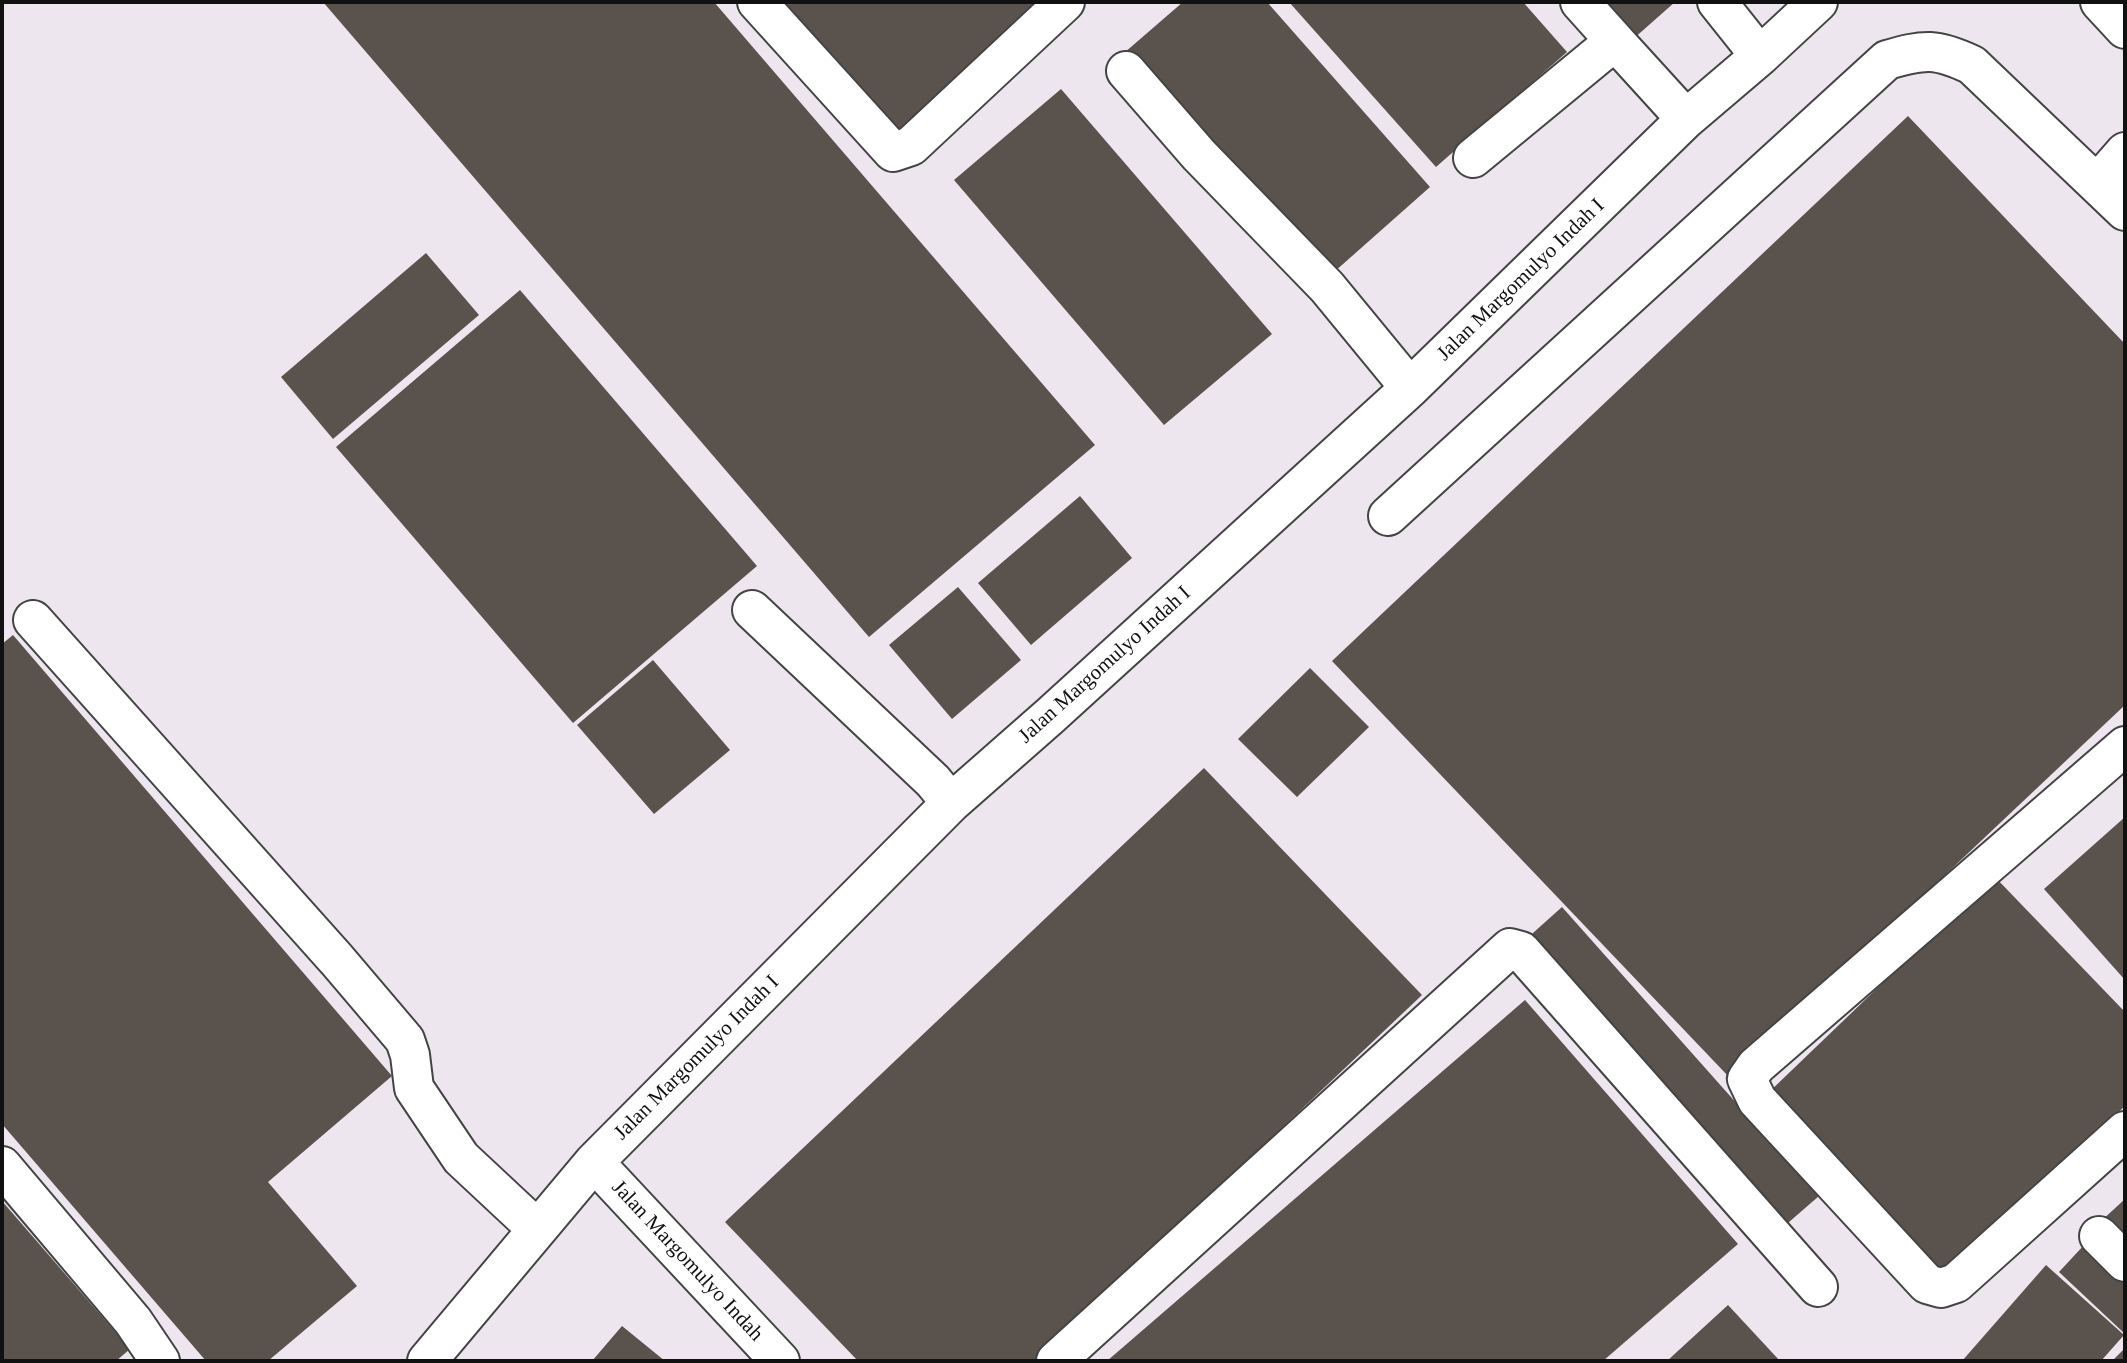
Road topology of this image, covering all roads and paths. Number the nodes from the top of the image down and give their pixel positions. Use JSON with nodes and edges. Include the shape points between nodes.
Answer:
{"nodes":[{"id":1,"x":757,"y":2,"type":"edge"},
{"id":2,"x":1065,"y":2,"type":"edge"},
{"id":3,"x":1580,"y":2,"type":"edge"},
{"id":4,"x":1717,"y":2,"type":"edge"},
{"id":5,"x":1818,"y":2,"type":"edge"},
{"id":6,"x":2100,"y":2,"type":"edge"},
{"id":7,"x":2125,"y":29,"type":"edge"},
{"id":8,"x":1615,"y":41,"type":"junction"},
{"id":9,"x":1760,"y":56,"type":"junction"},
{"id":10,"x":1126,"y":71,"type":"dead end"},
{"id":11,"x":1686,"y":119,"type":"junction"},
{"id":12,"x":2125,"y":152,"type":"edge"},
{"id":13,"x":1473,"y":158,"type":"dead end"},
{"id":14,"x":2097,"y":184,"type":"junction"},
{"id":15,"x":2125,"y":211,"type":"edge"},
{"id":16,"x":1410,"y":388,"type":"junction"},
{"id":17,"x":1388,"y":516,"type":"dead end"},
{"id":18,"x":752,"y":610,"type":"dead end"},
{"id":19,"x":33,"y":620,"type":"dead end"},
{"id":20,"x":2125,"y":746,"type":"edge"},
{"id":21,"x":951,"y":803,"type":"junction"},
{"id":22,"x":2125,"y":1131,"type":"edge"},
{"id":23,"x":594,"y":1162,"type":"junction"},
{"id":24,"x":2,"y":1166,"type":"edge"},
{"id":25,"x":537,"y":1229,"type":"junction"},
{"id":26,"x":1818,"y":1287,"type":"dead end"},
{"id":27,"x":160,"y":1361,"type":"edge"},
{"id":28,"x":427,"y":1361,"type":"edge"},
{"id":29,"x":780,"y":1361,"type":"edge"},
{"id":30,"x":1056,"y":1361,"type":"edge"}],
"edges":[{"from":1,"to":2,"type":"street","via":[[893,152],[911,146]]},
{"from":3,"to":8,"type":"street"},
{"from":4,"to":9,"type":"street"},
{"from":5,"to":9,"type":"street","name":"Jalan Margomulyo Indah I"},
{"from":6,"to":7,"type":"street"},
{"from":8,"to":11,"type":"street"},
{"from":8,"to":13,"type":"street"},
{"from":9,"to":11,"type":"street","name":"Jalan Margomulyo Indah I"},
{"from":10,"to":16,"type":"street","via":[[1199,155],[1327,288]]},
{"from":11,"to":16,"type":"street","name":"Jalan Margomulyo Indah I"},
{"from":12,"to":14,"type":"street"},
{"from":14,"to":15,"type":"street"},
{"from":14,"to":17,"type":"street","via":[[1972,65],[1945,52],[1917,51],[1887,60]]},
{"from":16,"to":21,"type":"street","name":"Jalan Margomulyo Indah I"},
{"from":18,"to":21,"type":"street"},
{"from":19,"to":25,"type":"street","via":[[405,1040],[414,1088],[461,1158]]},
{"from":20,"to":22,"type":"street","via":[[1756,1066],[1747,1079],[1757,1100],[1927,1284],[1941,1288],[1956,1283]]},
{"from":21,"to":23,"type":"street","name":"Jalan Margomulyo Indah I"},
{"from":23,"to":25,"type":"street","name":"Jalan Margomulyo Indah I"},
{"from":23,"to":29,"type":"street","name":"Jalan Margomulyo Indah"},
{"from":24,"to":27,"type":"street","via":[[133,1321]]},
{"from":25,"to":28,"type":"street","name":"Jalan Margomulyo Indah I"},
{"from":26,"to":30,"type":"street","via":[[1521,951],[1510,948]]}]}
